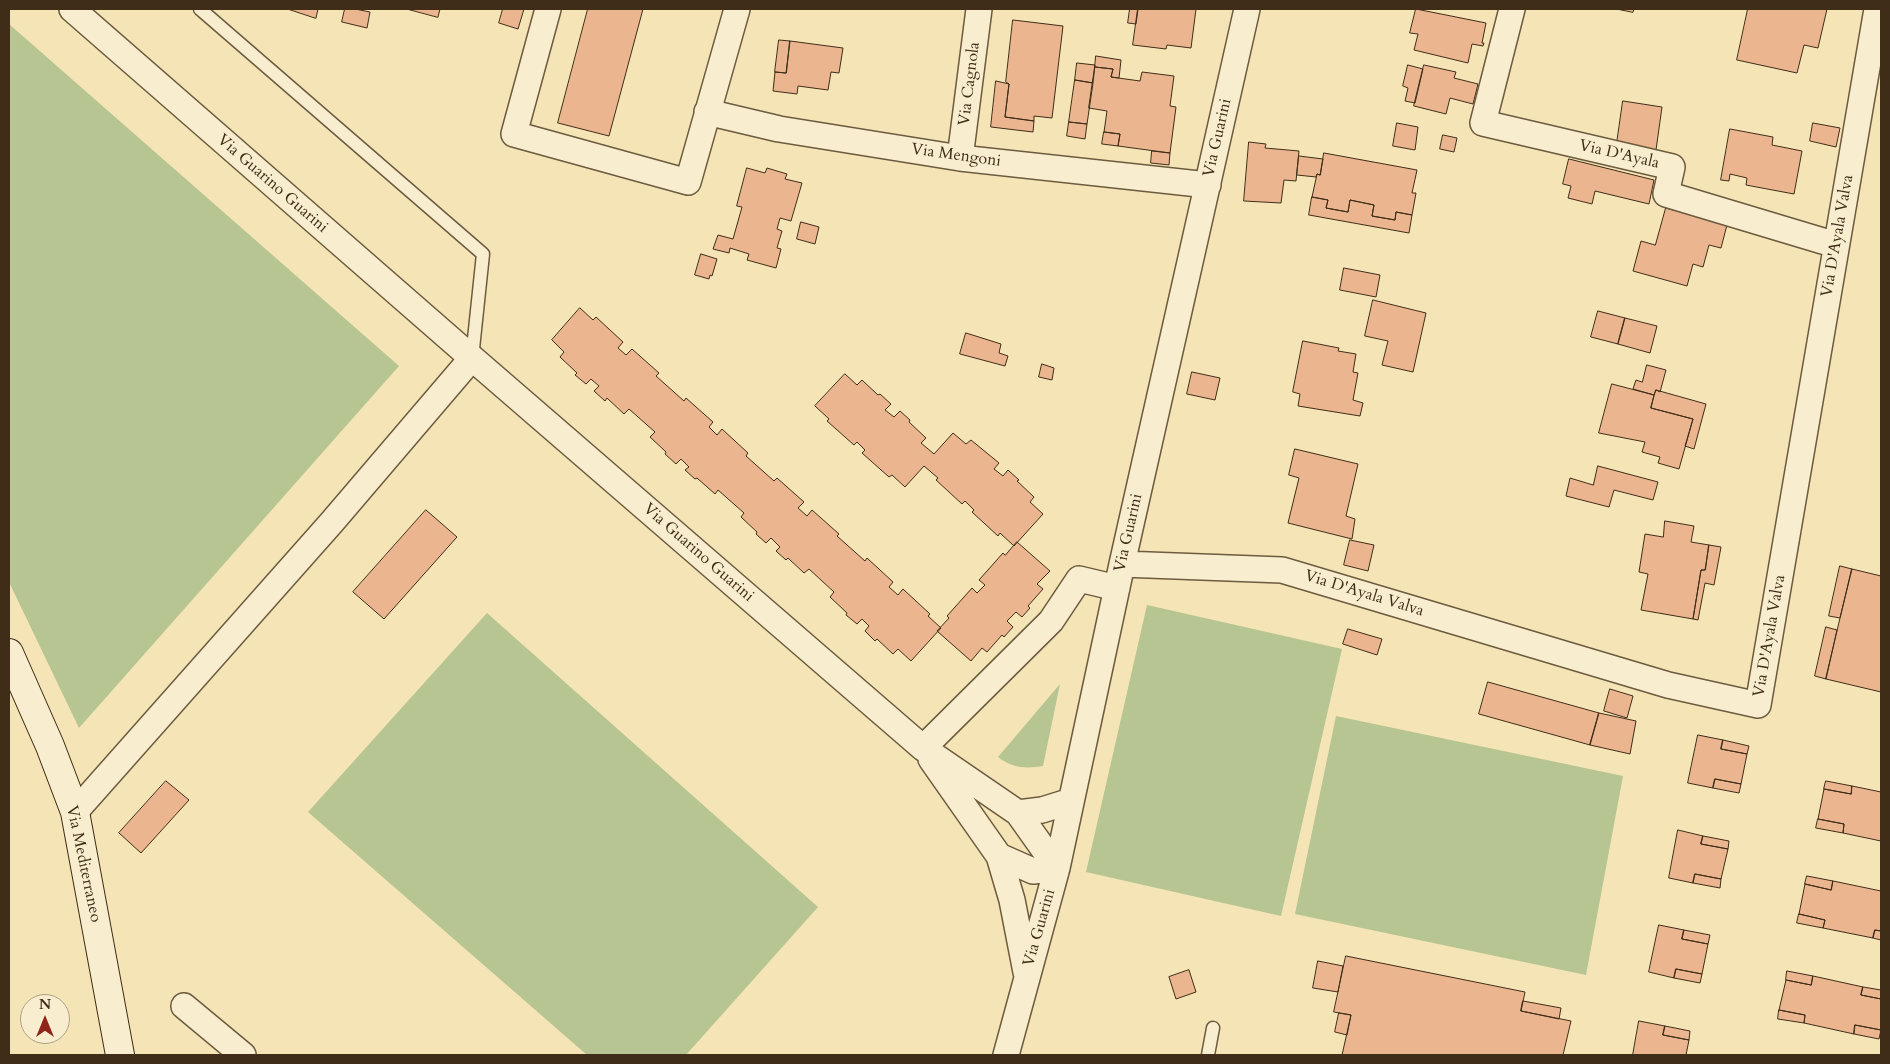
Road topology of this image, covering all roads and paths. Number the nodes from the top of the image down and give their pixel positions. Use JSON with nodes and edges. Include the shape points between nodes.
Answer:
{"nodes":[{"id":1,"x":72,"y":9,"type":"edge"},
{"id":2,"x":200,"y":9,"type":"edge"},
{"id":3,"x":548,"y":9,"type":"edge"},
{"id":4,"x":737,"y":9,"type":"edge"},
{"id":5,"x":979,"y":9,"type":"edge"},
{"id":6,"x":1247,"y":9,"type":"edge"},
{"id":7,"x":1512,"y":9,"type":"edge"},
{"id":8,"x":1877,"y":9,"type":"edge"},
{"id":9,"x":1876,"y":46,"type":"edge"},
{"id":10,"x":708,"y":112,"type":"junction"},
{"id":11,"x":960,"y":158,"type":"junction"},
{"id":12,"x":1208,"y":185,"type":"junction"},
{"id":13,"x":1836,"y":245,"type":"junction"},
{"id":14,"x":472,"y":358,"type":"junction"},
{"id":15,"x":1122,"y":564,"type":"junction"},
{"id":16,"x":1117,"y":588,"type":"junction"},
{"id":17,"x":12,"y":669,"type":"edge"},
{"id":18,"x":923,"y":748,"type":"junction"},
{"id":19,"x":1071,"y":801,"type":"junction"},
{"id":20,"x":75,"y":812,"type":"junction"},
{"id":21,"x":1018,"y":813,"type":"junction"},
{"id":22,"x":999,"y":856,"type":"junction"},
{"id":23,"x":1057,"y":868,"type":"junction"},
{"id":24,"x":1026,"y":977,"type":"junction"},
{"id":25,"x":184,"y":1006,"type":"dead end"},
{"id":26,"x":1213,"y":1028,"type":"dead end"},
{"id":27,"x":120,"y":1055,"type":"edge"},
{"id":28,"x":243,"y":1055,"type":"edge"},
{"id":29,"x":1006,"y":1055,"type":"edge"},
{"id":30,"x":1208,"y":1055,"type":"edge"}],
"edges":[{"from":1,"to":14,"type":"street","name":"Via Guarino Guarini"},
{"from":2,"to":14,"type":"lane","via":[[483,254]]},
{"from":3,"to":10,"type":"street","via":[[514,134],[688,182]]},
{"from":4,"to":10,"type":"street"},
{"from":5,"to":11,"type":"street","name":"Via Cagnola"},
{"from":6,"to":12,"type":"street","name":"Via Guarini"},
{"from":7,"to":13,"type":"street","name":"Via D'Ayala","via":[[1483,124],[1672,167],[1666,194]]},
{"from":8,"to":9,"type":"street","name":"Via D'Ayala Valva"},
{"from":9,"to":13,"type":"street","name":"Via D'Ayala Valva"},
{"from":10,"to":11,"type":"street","name":"Via Mengoni","via":[[779,129]]},
{"from":11,"to":12,"type":"street","name":"Via Mengoni"},
{"from":12,"to":15,"type":"street","name":"Via Guarini"},
{"from":13,"to":15,"type":"street","name":"Via D'Ayala Valva","via":[[1758,706],[1668,685],[1282,570]]},
{"from":14,"to":18,"type":"street","name":"Via Guarino Guarini"},
{"from":14,"to":20,"type":"street","via":[[332,522]]},
{"from":15,"to":16,"type":"street","name":"Via Guarini"},
{"from":16,"to":18,"type":"street","via":[[1079,579],[1051,621]]},
{"from":16,"to":19,"type":"street","name":"Via Guarini"},
{"from":17,"to":20,"type":"main road","name":"Via Mediterraneo","via":[[50,746]]},
{"from":18,"to":21,"type":"street","name":"Via Guarino Guarini"},
{"from":18,"to":22,"type":"street","name":"Via Guarino Guarini"},
{"from":19,"to":21,"type":"street"},
{"from":19,"to":23,"type":"street","name":"Via Guarini"},
{"from":20,"to":27,"type":"main road","name":"Via Mediterraneo"},
{"from":21,"to":23,"type":"street","name":"Via Guarino Guarini"},
{"from":22,"to":23,"type":"street","via":[[1032,871]]},
{"from":22,"to":24,"type":"street","name":"Via Guarino Guarini","via":[[1012,900]]},
{"from":23,"to":24,"type":"street","name":"Via Guarini"},
{"from":24,"to":29,"type":"street","name":"Via Guarini"},
{"from":25,"to":28,"type":"street"},
{"from":26,"to":30,"type":"lane"}]}
